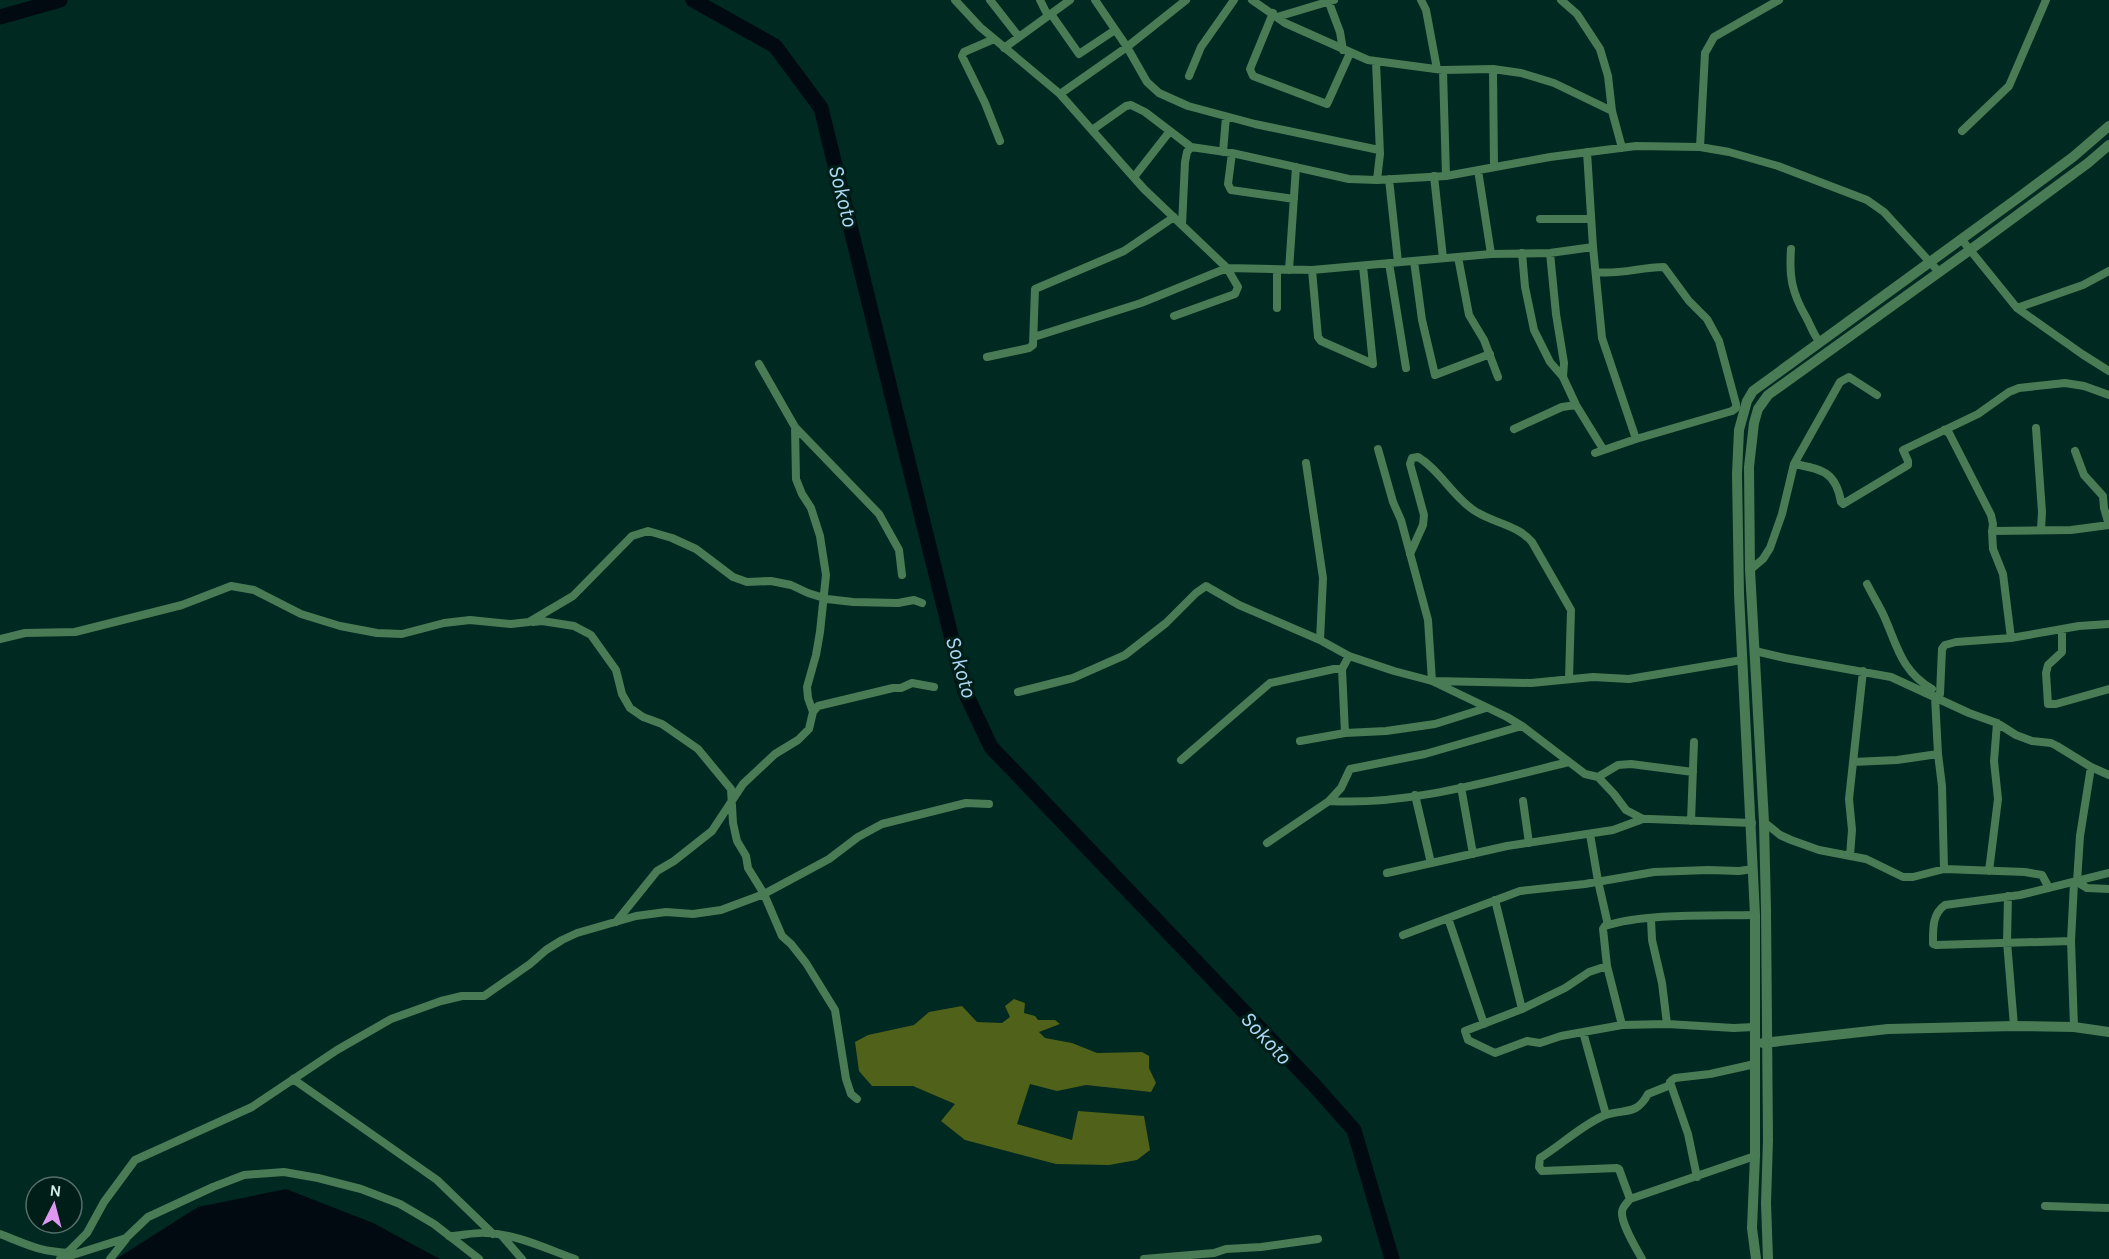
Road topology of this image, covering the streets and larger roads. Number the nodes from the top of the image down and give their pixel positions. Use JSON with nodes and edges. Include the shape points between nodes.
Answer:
{"nodes":[{"id":1,"x":955,"y":0,"type":"edge"},
{"id":2,"x":990,"y":0,"type":"edge"},
{"id":3,"x":1040,"y":0,"type":"edge"},
{"id":4,"x":1070,"y":0,"type":"edge"},
{"id":5,"x":1095,"y":0,"type":"edge"},
{"id":6,"x":1186,"y":0,"type":"edge"},
{"id":7,"x":1234,"y":0,"type":"edge"},
{"id":8,"x":1252,"y":0,"type":"edge"},
{"id":9,"x":1421,"y":0,"type":"edge"},
{"id":10,"x":1561,"y":0,"type":"edge"},
{"id":11,"x":1779,"y":0,"type":"edge"},
{"id":12,"x":2046,"y":0,"type":"edge"},
{"id":13,"x":1330,"y":1,"type":"edge"},
{"id":14,"x":1049,"y":15,"type":"junction"},
{"id":15,"x":1275,"y":15,"type":"junction"},
{"id":16,"x":1115,"y":30,"type":"junction"},
{"id":17,"x":1019,"y":37,"type":"junction"},
{"id":18,"x":994,"y":39,"type":"junction"},
{"id":19,"x":1127,"y":47,"type":"junction"},
{"id":20,"x":1004,"y":48,"type":"junction"},
{"id":21,"x":1346,"y":52,"type":"junction"},
{"id":22,"x":1376,"y":62,"type":"junction"},
{"id":23,"x":1493,"y":69,"type":"junction"},
{"id":24,"x":1440,"y":70,"type":"junction"},
{"id":25,"x":1189,"y":76,"type":"dead end"},
{"id":26,"x":1060,"y":94,"type":"junction"},
{"id":27,"x":1612,"y":111,"type":"junction"},
{"id":28,"x":1226,"y":117,"type":"junction"},
{"id":29,"x":2109,"y":126,"type":"edge"},
{"id":30,"x":1092,"y":130,"type":"junction"},
{"id":31,"x":1170,"y":131,"type":"junction"},
{"id":32,"x":1962,"y":131,"type":"dead end"},
{"id":33,"x":1000,"y":141,"type":"dead end"},
{"id":34,"x":2109,"y":145,"type":"edge"},
{"id":35,"x":1191,"y":147,"type":"junction"},
{"id":36,"x":1700,"y":147,"type":"junction"},
{"id":37,"x":1622,"y":148,"type":"junction"},
{"id":38,"x":1379,"y":150,"type":"junction"},
{"id":39,"x":1587,"y":152,"type":"junction"},
{"id":40,"x":1227,"y":153,"type":"junction"},
{"id":41,"x":1296,"y":167,"type":"junction"},
{"id":42,"x":1494,"y":167,"type":"junction"},
{"id":43,"x":1478,"y":170,"type":"junction"},
{"id":44,"x":1434,"y":176,"type":"junction"},
{"id":45,"x":1446,"y":176,"type":"junction"},
{"id":46,"x":1134,"y":177,"type":"junction"},
{"id":47,"x":1389,"y":179,"type":"junction"},
{"id":48,"x":1377,"y":180,"type":"junction"},
{"id":49,"x":1294,"y":199,"type":"junction"},
{"id":50,"x":1174,"y":217,"type":"junction"},
{"id":51,"x":1540,"y":219,"type":"dead end"},
{"id":52,"x":1591,"y":219,"type":"junction"},
{"id":53,"x":1182,"y":225,"type":"junction"},
{"id":54,"x":1962,"y":240,"type":"junction"},
{"id":55,"x":1593,"y":248,"type":"junction"},
{"id":56,"x":1791,"y":249,"type":"dead end"},
{"id":57,"x":1970,"y":250,"type":"junction"},
{"id":58,"x":1550,"y":253,"type":"junction"},
{"id":59,"x":1491,"y":254,"type":"junction"},
{"id":60,"x":1522,"y":254,"type":"junction"},
{"id":61,"x":1458,"y":257,"type":"junction"},
{"id":62,"x":1443,"y":258,"type":"junction"},
{"id":63,"x":1414,"y":261,"type":"junction"},
{"id":64,"x":1932,"y":262,"type":"junction"},
{"id":65,"x":1393,"y":263,"type":"junction"},
{"id":66,"x":1363,"y":266,"type":"junction"},
{"id":67,"x":1227,"y":268,"type":"junction"},
{"id":68,"x":1277,"y":270,"type":"junction"},
{"id":69,"x":1289,"y":270,"type":"junction"},
{"id":70,"x":1312,"y":270,"type":"junction"},
{"id":71,"x":2109,"y":271,"type":"edge"},
{"id":72,"x":1596,"y":272,"type":"junction"},
{"id":73,"x":1940,"y":272,"type":"junction"},
{"id":74,"x":1277,"y":308,"type":"dead end"},
{"id":75,"x":2017,"y":308,"type":"junction"},
{"id":76,"x":1174,"y":316,"type":"dead end"},
{"id":77,"x":1034,"y":337,"type":"junction"},
{"id":78,"x":1820,"y":341,"type":"junction"},
{"id":79,"x":1490,"y":354,"type":"junction"},
{"id":80,"x":987,"y":357,"type":"dead end"},
{"id":81,"x":759,"y":364,"type":"dead end"},
{"id":82,"x":1406,"y":368,"type":"dead end"},
{"id":83,"x":2109,"y":371,"type":"edge"},
{"id":84,"x":1498,"y":377,"type":"dead end"},
{"id":85,"x":1563,"y":377,"type":"junction"},
{"id":86,"x":1877,"y":395,"type":"dead end"},
{"id":87,"x":2109,"y":395,"type":"edge"},
{"id":88,"x":1576,"y":405,"type":"junction"},
{"id":89,"x":795,"y":427,"type":"junction"},
{"id":90,"x":2036,"y":428,"type":"dead end"},
{"id":91,"x":1514,"y":429,"type":"dead end"},
{"id":92,"x":1944,"y":430,"type":"junction"},
{"id":93,"x":1636,"y":439,"type":"junction"},
{"id":94,"x":1378,"y":449,"type":"dead end"},
{"id":95,"x":2075,"y":451,"type":"dead end"},
{"id":96,"x":1306,"y":463,"type":"dead end"},
{"id":97,"x":1794,"y":464,"type":"junction"},
{"id":98,"x":2105,"y":492,"type":"edge"},
{"id":99,"x":2109,"y":525,"type":"edge"},
{"id":100,"x":2041,"y":530,"type":"junction"},
{"id":101,"x":1992,"y":531,"type":"junction"},
{"id":102,"x":1410,"y":554,"type":"junction"},
{"id":103,"x":1750,"y":570,"type":"junction"},
{"id":104,"x":902,"y":575,"type":"dead end"},
{"id":105,"x":1867,"y":584,"type":"dead end"},
{"id":106,"x":822,"y":597,"type":"junction"},
{"id":107,"x":922,"y":603,"type":"dead end"},
{"id":108,"x":529,"y":622,"type":"junction"},
{"id":109,"x":2109,"y":624,"type":"edge"},
{"id":110,"x":2062,"y":630,"type":"junction"},
{"id":111,"x":2011,"y":638,"type":"junction"},
{"id":112,"x":0,"y":639,"type":"edge"},
{"id":113,"x":1320,"y":640,"type":"junction"},
{"id":114,"x":1755,"y":651,"type":"junction"},
{"id":115,"x":1349,"y":656,"type":"junction"},
{"id":116,"x":1742,"y":660,"type":"junction"},
{"id":117,"x":1342,"y":669,"type":"junction"},
{"id":118,"x":1863,"y":671,"type":"junction"},
{"id":119,"x":1569,"y":679,"type":"junction"},
{"id":120,"x":1432,"y":681,"type":"junction"},
{"id":121,"x":934,"y":687,"type":"dead end"},
{"id":122,"x":2109,"y":689,"type":"edge"},
{"id":123,"x":1018,"y":692,"type":"dead end"},
{"id":124,"x":1937,"y":695,"type":"junction"},
{"id":125,"x":1486,"y":708,"type":"junction"},
{"id":126,"x":813,"y":712,"type":"junction"},
{"id":127,"x":1997,"y":723,"type":"junction"},
{"id":128,"x":1522,"y":726,"type":"junction"},
{"id":129,"x":1345,"y":733,"type":"junction"},
{"id":130,"x":1300,"y":741,"type":"dead end"},
{"id":131,"x":1694,"y":742,"type":"dead end"},
{"id":132,"x":1938,"y":754,"type":"junction"},
{"id":133,"x":1181,"y":760,"type":"dead end"},
{"id":134,"x":1569,"y":762,"type":"junction"},
{"id":135,"x":1853,"y":762,"type":"junction"},
{"id":136,"x":2091,"y":767,"type":"junction"},
{"id":137,"x":1693,"y":772,"type":"junction"},
{"id":138,"x":2109,"y":775,"type":"edge"},
{"id":139,"x":1598,"y":777,"type":"junction"},
{"id":140,"x":1461,"y":787,"type":"junction"},
{"id":141,"x":1414,"y":795,"type":"junction"},
{"id":142,"x":732,"y":798,"type":"junction"},
{"id":143,"x":1329,"y":801,"type":"junction"},
{"id":144,"x":1523,"y":801,"type":"dead end"},
{"id":145,"x":989,"y":804,"type":"dead end"},
{"id":146,"x":1642,"y":819,"type":"junction"},
{"id":147,"x":1691,"y":821,"type":"junction"},
{"id":148,"x":1764,"y":822,"type":"junction"},
{"id":149,"x":1752,"y":823,"type":"junction"},
{"id":150,"x":1590,"y":834,"type":"junction"},
{"id":151,"x":1266,"y":843,"type":"dead end"},
{"id":152,"x":1529,"y":843,"type":"junction"},
{"id":153,"x":1473,"y":854,"type":"junction"},
{"id":154,"x":1850,"y":856,"type":"junction"},
{"id":155,"x":1431,"y":863,"type":"junction"},
{"id":156,"x":1753,"y":869,"type":"junction"},
{"id":157,"x":1944,"y":869,"type":"junction"},
{"id":158,"x":1989,"y":871,"type":"junction"},
{"id":159,"x":1388,"y":873,"type":"dead end"},
{"id":160,"x":2109,"y":873,"type":"edge"},
{"id":161,"x":1598,"y":882,"type":"junction"},
{"id":162,"x":2076,"y":882,"type":"junction"},
{"id":163,"x":2049,"y":888,"type":"junction"},
{"id":164,"x":2109,"y":889,"type":"edge"},
{"id":165,"x":764,"y":894,"type":"junction"},
{"id":166,"x":2008,"y":896,"type":"junction"},
{"id":167,"x":1496,"y":900,"type":"junction"},
{"id":168,"x":1755,"y":915,"type":"junction"},
{"id":169,"x":1448,"y":918,"type":"junction"},
{"id":170,"x":1651,"y":919,"type":"junction"},
{"id":171,"x":616,"y":922,"type":"junction"},
{"id":172,"x":1608,"y":925,"type":"junction"},
{"id":173,"x":1403,"y":935,"type":"dead end"},
{"id":174,"x":2071,"y":941,"type":"junction"},
{"id":175,"x":2007,"y":942,"type":"junction"},
{"id":176,"x":1607,"y":966,"type":"junction"},
{"id":177,"x":1522,"y":1009,"type":"junction"},
{"id":178,"x":1484,"y":1024,"type":"junction"},
{"id":179,"x":1667,"y":1024,"type":"junction"},
{"id":180,"x":1622,"y":1025,"type":"junction"},
{"id":181,"x":2014,"y":1026,"type":"junction"},
{"id":182,"x":1754,"y":1027,"type":"junction"},
{"id":183,"x":2074,"y":1027,"type":"junction"},
{"id":184,"x":1583,"y":1032,"type":"junction"},
{"id":185,"x":2109,"y":1032,"type":"edge"},
{"id":186,"x":1768,"y":1042,"type":"junction"},
{"id":187,"x":1755,"y":1043,"type":"junction"},
{"id":188,"x":1755,"y":1064,"type":"junction"},
{"id":189,"x":293,"y":1079,"type":"junction"},
{"id":190,"x":1670,"y":1082,"type":"junction"},
{"id":191,"x":857,"y":1099,"type":"dead end"},
{"id":192,"x":1606,"y":1114,"type":"junction"},
{"id":193,"x":1755,"y":1156,"type":"junction"},
{"id":194,"x":1697,"y":1177,"type":"junction"},
{"id":195,"x":1630,"y":1199,"type":"junction"},
{"id":196,"x":2045,"y":1206,"type":"dead end"},
{"id":197,"x":2109,"y":1208,"type":"edge"},
{"id":198,"x":0,"y":1234,"type":"edge"},
{"id":199,"x":498,"y":1235,"type":"junction"},
{"id":200,"x":448,"y":1236,"type":"junction"},
{"id":201,"x":126,"y":1238,"type":"junction"},
{"id":202,"x":1318,"y":1239,"type":"dead end"},
{"id":203,"x":63,"y":1256,"type":"edge"},
{"id":204,"x":110,"y":1259,"type":"edge"},
{"id":205,"x":479,"y":1259,"type":"edge"},
{"id":206,"x":522,"y":1259,"type":"edge"},
{"id":207,"x":575,"y":1259,"type":"edge"},
{"id":208,"x":1144,"y":1259,"type":"edge"},
{"id":209,"x":1642,"y":1259,"type":"edge"},
{"id":210,"x":1755,"y":1259,"type":"edge"},
{"id":211,"x":1768,"y":1259,"type":"edge"}],
"edges":[{"from":1,"to":18,"type":"street"},
{"from":2,"to":17,"type":"street"},
{"from":3,"to":14,"type":"street"},
{"from":4,"to":14,"type":"street"},
{"from":5,"to":16,"type":"street"},
{"from":6,"to":19,"type":"street"},
{"from":7,"to":25,"type":"street","via":[[1201,47]]},
{"from":8,"to":15,"type":"street"},
{"from":9,"to":24,"type":"street"},
{"from":10,"to":27,"type":"street","via":[[1577,14],[1599,49],[1608,76]]},
{"from":11,"to":36,"type":"street","via":[[1714,37],[1705,53]]},
{"from":12,"to":32,"type":"street","via":[[2009,86]]},
{"from":13,"to":15,"type":"street"},
{"from":13,"to":21,"type":"street"},
{"from":14,"to":16,"type":"street","via":[[1079,54]]},
{"from":14,"to":17,"type":"street"},
{"from":15,"to":21,"type":"street"},
{"from":15,"to":21,"type":"street","via":[[1250,69],[1253,76],[1328,104]]},
{"from":16,"to":19,"type":"street"},
{"from":17,"to":20,"type":"street"},
{"from":18,"to":20,"type":"street"},
{"from":18,"to":33,"type":"street","via":[[962,56]]},
{"from":19,"to":26,"type":"street"},
{"from":19,"to":28,"type":"street","via":[[1151,88],[1188,106]]},
{"from":20,"to":26,"type":"street"},
{"from":21,"to":22,"type":"street"},
{"from":22,"to":24,"type":"street"},
{"from":22,"to":38,"type":"street"},
{"from":23,"to":24,"type":"street"},
{"from":23,"to":27,"type":"street","via":[[1554,83]]},
{"from":23,"to":42,"type":"street"},
{"from":24,"to":45,"type":"street"},
{"from":26,"to":30,"type":"street"},
{"from":27,"to":37,"type":"street"},
{"from":28,"to":38,"type":"street"},
{"from":28,"to":40,"type":"street"},
{"from":29,"to":54,"type":"street"},
{"from":30,"to":31,"type":"street","via":[[1128,105]]},
{"from":30,"to":46,"type":"street"},
{"from":31,"to":35,"type":"street"},
{"from":31,"to":46,"type":"street"},
{"from":34,"to":57,"type":"street"},
{"from":35,"to":40,"type":"street"},
{"from":35,"to":53,"type":"street","via":[[1185,162]]},
{"from":36,"to":37,"type":"street"},
{"from":36,"to":64,"type":"street","via":[[1778,166],[1868,200]]},
{"from":37,"to":39,"type":"street"},
{"from":38,"to":48,"type":"street"},
{"from":39,"to":42,"type":"street"},
{"from":39,"to":52,"type":"street"},
{"from":40,"to":41,"type":"street"},
{"from":40,"to":49,"type":"street","via":[[1231,190]]},
{"from":41,"to":48,"type":"street","via":[[1349,179]]},
{"from":41,"to":49,"type":"street"},
{"from":42,"to":43,"type":"street"},
{"from":43,"to":45,"type":"street"},
{"from":43,"to":59,"type":"street"},
{"from":44,"to":45,"type":"street"},
{"from":44,"to":47,"type":"street"},
{"from":44,"to":62,"type":"street"},
{"from":46,"to":50,"type":"street"},
{"from":47,"to":48,"type":"street"},
{"from":47,"to":65,"type":"street"},
{"from":49,"to":69,"type":"street"},
{"from":50,"to":53,"type":"street"},
{"from":50,"to":77,"type":"street","via":[[1125,251],[1035,289]]},
{"from":51,"to":52,"type":"street"},
{"from":52,"to":55,"type":"street"},
{"from":53,"to":67,"type":"street"},
{"from":54,"to":57,"type":"street"},
{"from":54,"to":64,"type":"street"},
{"from":55,"to":58,"type":"street"},
{"from":55,"to":72,"type":"street"},
{"from":56,"to":78,"type":"street","via":[[1789,271],[1798,307]]},
{"from":57,"to":73,"type":"street"},
{"from":57,"to":75,"type":"street"},
{"from":58,"to":60,"type":"street"},
{"from":58,"to":85,"type":"street"},
{"from":59,"to":60,"type":"street"},
{"from":59,"to":61,"type":"street"},
{"from":60,"to":85,"type":"street","via":[[1534,330],[1550,362]]},
{"from":61,"to":62,"type":"street"},
{"from":61,"to":79,"type":"street","via":[[1469,315]]},
{"from":62,"to":63,"type":"street"},
{"from":63,"to":65,"type":"street"},
{"from":63,"to":79,"type":"street","via":[[1435,375]]},
{"from":64,"to":73,"type":"street"},
{"from":64,"to":78,"type":"street"},
{"from":65,"to":66,"type":"street"},
{"from":65,"to":82,"type":"street"},
{"from":66,"to":70,"type":"street"},
{"from":66,"to":70,"type":"street","via":[[1373,364],[1318,337]]},
{"from":67,"to":68,"type":"street"},
{"from":67,"to":76,"type":"street","via":[[1238,287],[1235,294]]},
{"from":67,"to":77,"type":"street","via":[[1141,303]]},
{"from":68,"to":69,"type":"street"},
{"from":68,"to":74,"type":"street"},
{"from":69,"to":70,"type":"street"},
{"from":71,"to":75,"type":"street","via":[[2083,285]]},
{"from":72,"to":93,"type":"street","via":[[1602,338]]},
{"from":72,"to":93,"type":"street","via":[[1664,267],[1707,319],[1719,341],[1736,404],[1732,411]]},
{"from":73,"to":103,"type":"street","via":[[1763,400],[1754,423],[1749,467]]},
{"from":75,"to":83,"type":"street"},
{"from":77,"to":80,"type":"street","via":[[1034,345],[1029,348]]},
{"from":78,"to":116,"type":"street","via":[[1753,391],[1742,412],[1737,474]]},
{"from":79,"to":84,"type":"street"},
{"from":81,"to":89,"type":"street"},
{"from":85,"to":88,"type":"street"},
{"from":86,"to":97,"type":"street","via":[[1854,380],[1845,378],[1840,382]]},
{"from":87,"to":92,"type":"street","via":[[2065,383],[2019,388]]},
{"from":88,"to":91,"type":"street","via":[[1562,407]]},
{"from":88,"to":93,"type":"street","via":[[1599,451]]},
{"from":89,"to":104,"type":"street","via":[[879,514],[899,550]]},
{"from":89,"to":106,"type":"street","via":[[796,479],[820,536],[825,575]]},
{"from":90,"to":100,"type":"street"},
{"from":92,"to":97,"type":"street","via":[[1903,450],[1908,465],[1843,504],[1832,477]]},
{"from":92,"to":101,"type":"street","via":[[1988,508]]},
{"from":94,"to":102,"type":"street"},
{"from":95,"to":98,"type":"street","via":[[2084,475]]},
{"from":96,"to":113,"type":"street","via":[[1323,578]]},
{"from":97,"to":103,"type":"street","via":[[1777,530],[1763,558]]},
{"from":98,"to":99,"type":"street"},
{"from":99,"to":100,"type":"street"},
{"from":100,"to":101,"type":"street"},
{"from":101,"to":111,"type":"street"},
{"from":102,"to":119,"type":"street","via":[[1423,521],[1410,464],[1412,458],[1418,457],[1476,512],[1518,531],[1532,542],[1571,610]]},
{"from":102,"to":120,"type":"street","via":[[1428,620]]},
{"from":103,"to":114,"type":"street"},
{"from":105,"to":124,"type":"street","via":[[1901,659]]},
{"from":106,"to":107,"type":"street"},
{"from":106,"to":108,"type":"street","via":[[791,585],[740,580],[696,549],[648,531],[632,536],[573,596]]},
{"from":106,"to":126,"type":"street","via":[[820,632],[807,687]]},
{"from":108,"to":112,"type":"street","via":[[470,620],[402,634],[377,633],[301,614],[254,590],[231,586],[182,605],[75,632],[25,633]]},
{"from":108,"to":142,"type":"street","via":[[574,626],[591,636],[616,670],[630,708],[698,749],[731,789]]},
{"from":109,"to":110,"type":"street"},
{"from":110,"to":111,"type":"street"},
{"from":110,"to":122,"type":"street","via":[[2062,652],[2048,665],[2046,673],[2048,704]]},
{"from":111,"to":124,"type":"street","via":[[1945,645]]},
{"from":113,"to":115,"type":"street"},
{"from":113,"to":123,"type":"street","via":[[1239,605],[1206,586],[1125,655],[1073,678]]},
{"from":114,"to":118,"type":"street"},
{"from":114,"to":148,"type":"street"},
{"from":115,"to":117,"type":"street"},
{"from":115,"to":120,"type":"street"},
{"from":116,"to":119,"type":"street","via":[[1638,679]]},
{"from":116,"to":149,"type":"street"},
{"from":117,"to":129,"type":"street"},
{"from":117,"to":133,"type":"street","via":[[1270,683]]},
{"from":118,"to":124,"type":"street"},
{"from":118,"to":135,"type":"street"},
{"from":119,"to":120,"type":"street","via":[[1531,683]]},
{"from":120,"to":125,"type":"street"},
{"from":121,"to":126,"type":"street","via":[[912,684],[818,706]]},
{"from":124,"to":127,"type":"street"},
{"from":124,"to":132,"type":"street"},
{"from":125,"to":128,"type":"street"},
{"from":125,"to":129,"type":"street","via":[[1435,724]]},
{"from":126,"to":142,"type":"street","via":[[809,729],[776,754]]},
{"from":127,"to":136,"type":"street","via":[[2032,741],[2051,743]]},
{"from":127,"to":158,"type":"street","via":[[1994,761],[1998,799]]},
{"from":128,"to":134,"type":"street"},
{"from":128,"to":143,"type":"street","via":[[1425,754],[1350,769]]},
{"from":129,"to":130,"type":"street"},
{"from":131,"to":137,"type":"street"},
{"from":132,"to":135,"type":"street"},
{"from":132,"to":157,"type":"street"},
{"from":134,"to":139,"type":"street","via":[[1585,774]]},
{"from":134,"to":140,"type":"street"},
{"from":135,"to":154,"type":"street"},
{"from":136,"to":138,"type":"street"},
{"from":136,"to":162,"type":"street"},
{"from":137,"to":139,"type":"street","via":[[1631,764],[1618,765]]},
{"from":137,"to":147,"type":"street"},
{"from":139,"to":146,"type":"street","via":[[1626,810]]},
{"from":140,"to":141,"type":"street"},
{"from":140,"to":153,"type":"street"},
{"from":141,"to":143,"type":"street","via":[[1370,802]]},
{"from":141,"to":155,"type":"street"},
{"from":142,"to":165,"type":"street","via":[[738,841]]},
{"from":142,"to":171,"type":"street","via":[[712,831],[657,871]]},
{"from":143,"to":151,"type":"street"},
{"from":144,"to":152,"type":"street"},
{"from":145,"to":165,"type":"street","via":[[966,803],[882,824],[829,859]]},
{"from":146,"to":147,"type":"street"},
{"from":146,"to":150,"type":"street"},
{"from":147,"to":149,"type":"street"},
{"from":148,"to":154,"type":"street","via":[[1780,835],[1802,844]]},
{"from":148,"to":186,"type":"street"},
{"from":149,"to":156,"type":"street"},
{"from":150,"to":152,"type":"street"},
{"from":150,"to":161,"type":"street"},
{"from":152,"to":153,"type":"street"},
{"from":153,"to":155,"type":"street"},
{"from":154,"to":157,"type":"street","via":[[1866,859],[1903,877]]},
{"from":155,"to":159,"type":"street"},
{"from":156,"to":161,"type":"street","via":[[1654,872]]},
{"from":156,"to":168,"type":"street"},
{"from":157,"to":158,"type":"street"},
{"from":158,"to":163,"type":"street","via":[[2042,875]]},
{"from":160,"to":162,"type":"street"},
{"from":161,"to":167,"type":"street","via":[[1520,891]]},
{"from":161,"to":172,"type":"street"},
{"from":162,"to":163,"type":"street"},
{"from":162,"to":164,"type":"street","via":[[2087,888]]},
{"from":162,"to":174,"type":"street"},
{"from":163,"to":166,"type":"street"},
{"from":165,"to":171,"type":"street","via":[[721,910],[666,912]]},
{"from":165,"to":191,"type":"street","via":[[782,936],[806,963],[835,1010],[844,1073],[850,1094]]},
{"from":166,"to":175,"type":"street"},
{"from":166,"to":175,"type":"street","via":[[1946,904],[1937,912],[1933,925],[1936,945]]},
{"from":167,"to":169,"type":"street"},
{"from":167,"to":177,"type":"street"},
{"from":168,"to":170,"type":"street"},
{"from":168,"to":182,"type":"street"},
{"from":169,"to":173,"type":"street"},
{"from":169,"to":178,"type":"street"},
{"from":170,"to":172,"type":"street"},
{"from":170,"to":179,"type":"street"},
{"from":171,"to":189,"type":"street","via":[[562,940],[484,996],[441,1000],[392,1018]]},
{"from":172,"to":176,"type":"street","via":[[1603,929]]},
{"from":174,"to":175,"type":"street"},
{"from":174,"to":183,"type":"street"},
{"from":175,"to":181,"type":"street"},
{"from":176,"to":177,"type":"street"},
{"from":176,"to":180,"type":"street"},
{"from":177,"to":178,"type":"street"},
{"from":178,"to":184,"type":"street","via":[[1465,1031],[1466,1037],[1493,1053],[1527,1041],[1540,1043]]},
{"from":179,"to":180,"type":"street"},
{"from":179,"to":182,"type":"street"},
{"from":180,"to":184,"type":"street"},
{"from":181,"to":183,"type":"street"},
{"from":181,"to":186,"type":"street","via":[[1888,1029]]},
{"from":182,"to":187,"type":"street"},
{"from":183,"to":185,"type":"street"},
{"from":184,"to":192,"type":"street"},
{"from":186,"to":187,"type":"street"},
{"from":186,"to":211,"type":"street"},
{"from":187,"to":188,"type":"street"},
{"from":188,"to":190,"type":"street"},
{"from":188,"to":193,"type":"street"},
{"from":189,"to":199,"type":"street","via":[[437,1180]]},
{"from":189,"to":203,"type":"street","via":[[252,1107],[135,1160],[87,1233]]},
{"from":190,"to":192,"type":"street","via":[[1648,1094],[1636,1109]]},
{"from":190,"to":194,"type":"street","via":[[1688,1134]]},
{"from":192,"to":195,"type":"street","via":[[1540,1158],[1539,1167],[1542,1171],[1617,1167]]},
{"from":193,"to":194,"type":"street"},
{"from":193,"to":210,"type":"street"},
{"from":194,"to":195,"type":"street"},
{"from":195,"to":209,"type":"street","via":[[1622,1213]]},
{"from":196,"to":197,"type":"street"},
{"from":198,"to":203,"type":"street","via":[[24,1246]]},
{"from":199,"to":200,"type":"street","via":[[484,1232]]},
{"from":199,"to":206,"type":"street"},
{"from":199,"to":207,"type":"street"},
{"from":200,"to":201,"type":"street","via":[[400,1204],[361,1189],[284,1172],[244,1175],[213,1187],[148,1217]]},
{"from":200,"to":205,"type":"street"},
{"from":201,"to":203,"type":"street"},
{"from":201,"to":204,"type":"street"},
{"from":202,"to":208,"type":"street"}]}
